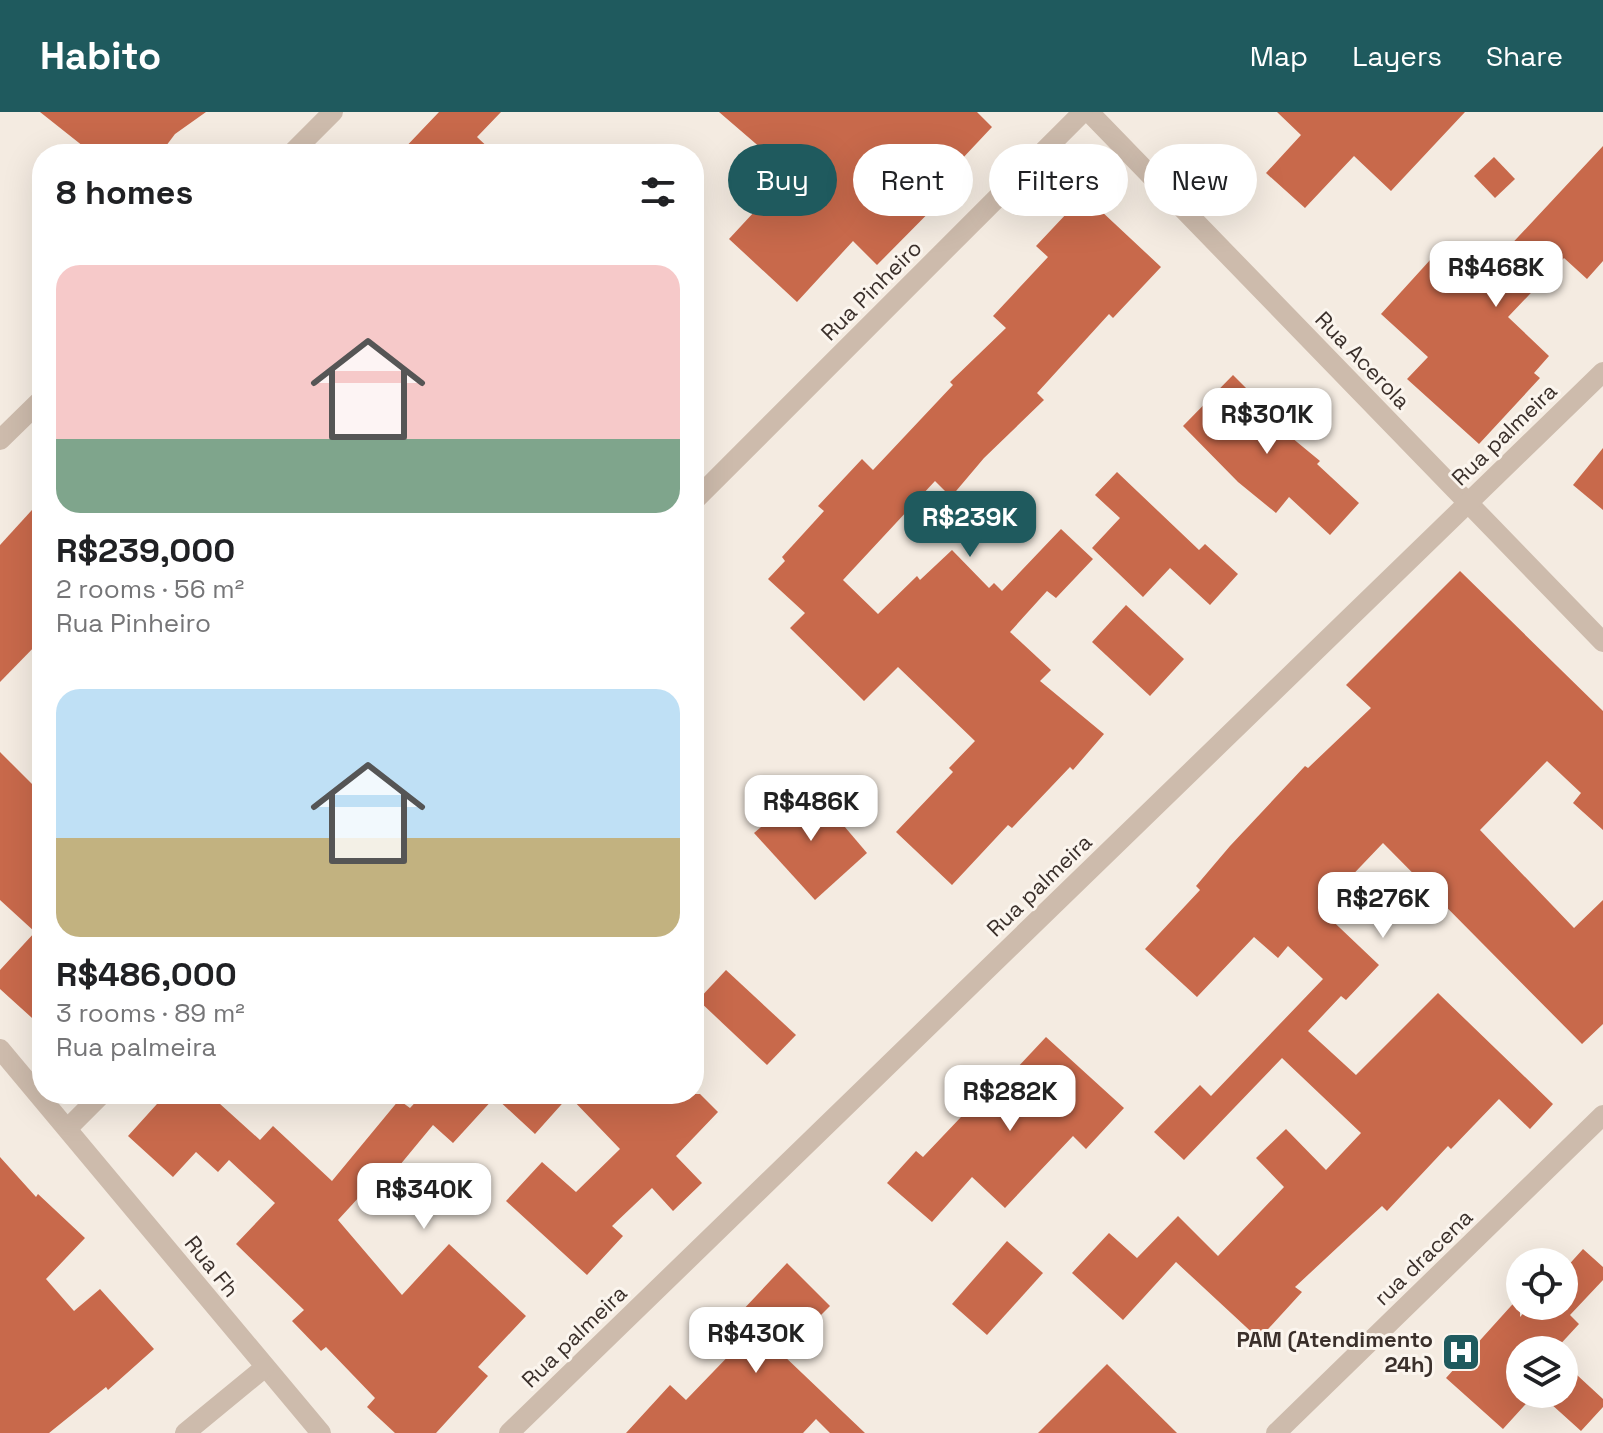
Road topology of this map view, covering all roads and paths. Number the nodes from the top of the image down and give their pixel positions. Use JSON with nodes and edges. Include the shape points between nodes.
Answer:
{"nodes":[{"id":1,"x":333,"y":112,"type":"edge"},
{"id":2,"x":1083,"y":112,"type":"edge"},
{"id":3,"x":1089,"y":112,"type":"edge"},
{"id":4,"x":301,"y":144,"type":"edge"},
{"id":5,"x":1603,"y":372,"type":"edge"},
{"id":6,"x":32,"y":409,"type":"edge"},
{"id":7,"x":0,"y":440,"type":"edge"},
{"id":8,"x":704,"y":491,"type":"edge"},
{"id":9,"x":1468,"y":502,"type":"junction"},
{"id":10,"x":1603,"y":642,"type":"edge"},
{"id":11,"x":0,"y":1049,"type":"edge"},
{"id":12,"x":32,"y":1086,"type":"edge"},
{"id":13,"x":47,"y":1104,"type":"edge"},
{"id":14,"x":92,"y":1104,"type":"edge"},
{"id":15,"x":1603,"y":1115,"type":"edge"},
{"id":16,"x":68,"y":1128,"type":"junction"},
{"id":17,"x":264,"y":1368,"type":"junction"},
{"id":18,"x":185,"y":1433,"type":"edge"},
{"id":19,"x":321,"y":1433,"type":"edge"},
{"id":20,"x":509,"y":1433,"type":"edge"},
{"id":21,"x":1276,"y":1433,"type":"edge"}],
"edges":[{"from":1,"to":4,"type":"street"},
{"from":2,"to":8,"type":"street","name":"Rua Pinheiro"},
{"from":3,"to":9,"type":"street","name":"Rua Acerola"},
{"from":5,"to":9,"type":"street","name":"Rua palmeira"},
{"from":6,"to":7,"type":"street"},
{"from":9,"to":10,"type":"street","name":"Rua Acerola"},
{"from":9,"to":20,"type":"street","name":"Rua palmeira"},
{"from":11,"to":12,"type":"street","name":"Rua Fh"},
{"from":13,"to":16,"type":"street","name":"Rua Fh"},
{"from":14,"to":16,"type":"street"},
{"from":15,"to":21,"type":"street","name":"rua dracena"},
{"from":16,"to":17,"type":"street","name":"Rua Fh"},
{"from":17,"to":18,"type":"street"},
{"from":17,"to":19,"type":"street","name":"Rua Fh"}]}
